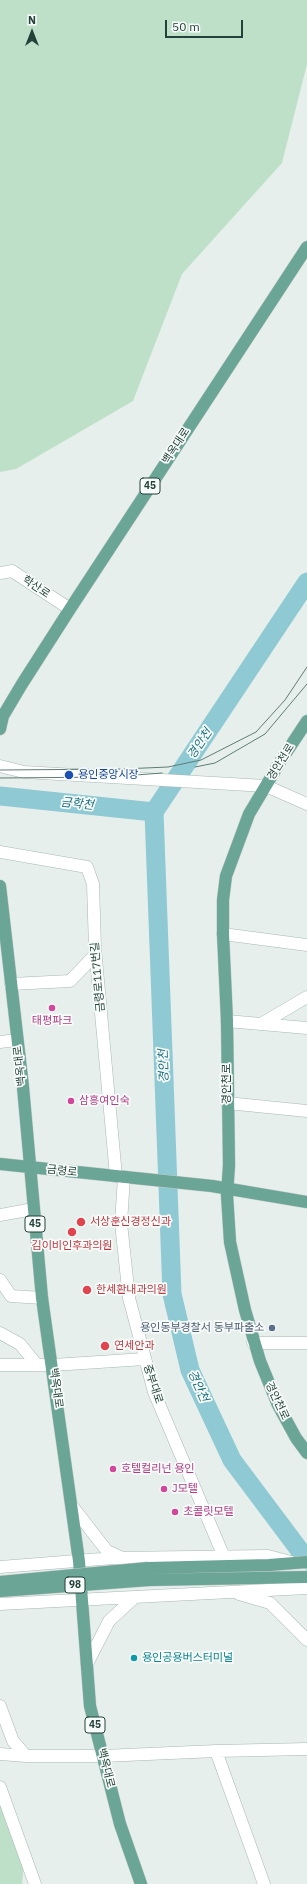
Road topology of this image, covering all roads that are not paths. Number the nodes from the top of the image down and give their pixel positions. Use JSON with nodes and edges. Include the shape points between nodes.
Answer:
{"nodes":[{"id":1,"x":307,"y":247,"type":"edge"},
{"id":2,"x":0,"y":573,"type":"edge"},
{"id":3,"x":70,"y":609,"type":"junction"},
{"id":4,"x":307,"y":721,"type":"edge"},
{"id":5,"x":0,"y":729,"type":"edge"},
{"id":6,"x":0,"y":766,"type":"edge"},
{"id":7,"x":266,"y":786,"type":"junction"},
{"id":8,"x":306,"y":805,"type":"edge"},
{"id":9,"x":0,"y":852,"type":"edge"},
{"id":10,"x":0,"y":886,"type":"edge"},
{"id":11,"x":2,"y":931,"type":"edge"},
{"id":12,"x":223,"y":934,"type":"junction"},
{"id":13,"x":307,"y":945,"type":"edge"},
{"id":14,"x":95,"y":955,"type":"junction"},
{"id":15,"x":11,"y":984,"type":"junction"},
{"id":16,"x":307,"y":997,"type":"edge"},
{"id":17,"x":227,"y":1021,"type":"junction"},
{"id":18,"x":261,"y":1024,"type":"junction"},
{"id":19,"x":307,"y":1028,"type":"edge"},
{"id":20,"x":17,"y":1040,"type":"junction"},
{"id":21,"x":0,"y":1042,"type":"edge"},
{"id":22,"x":227,"y":1103,"type":"junction"},
{"id":23,"x":307,"y":1110,"type":"edge"},
{"id":24,"x":0,"y":1164,"type":"edge"},
{"id":25,"x":29,"y":1167,"type":"junction"},
{"id":26,"x":120,"y":1177,"type":"junction"},
{"id":27,"x":228,"y":1188,"type":"junction"},
{"id":28,"x":307,"y":1202,"type":"edge"},
{"id":29,"x":33,"y":1209,"type":"junction"},
{"id":30,"x":0,"y":1215,"type":"edge"},
{"id":31,"x":0,"y":1280,"type":"edge"},
{"id":32,"x":42,"y":1298,"type":"junction"},
{"id":33,"x":0,"y":1333,"type":"edge"},
{"id":34,"x":253,"y":1343,"type":"junction"},
{"id":35,"x":307,"y":1343,"type":"edge"},
{"id":36,"x":145,"y":1359,"type":"junction"},
{"id":37,"x":0,"y":1365,"type":"edge"},
{"id":38,"x":37,"y":1365,"type":"junction"},
{"id":39,"x":53,"y":1365,"type":"junction"},
{"id":40,"x":307,"y":1453,"type":"edge"},
{"id":41,"x":72,"y":1506,"type":"junction"},
{"id":42,"x":224,"y":1557,"type":"junction"},
{"id":43,"x":122,"y":1558,"type":"junction"},
{"id":44,"x":79,"y":1561,"type":"junction"},
{"id":45,"x":245,"y":1561,"type":"junction"},
{"id":46,"x":307,"y":1562,"type":"edge"},
{"id":47,"x":0,"y":1567,"type":"edge"},
{"id":48,"x":148,"y":1574,"type":"junction"},
{"id":49,"x":307,"y":1577,"type":"edge"},
{"id":50,"x":0,"y":1582,"type":"edge"},
{"id":51,"x":307,"y":1588,"type":"edge"},
{"id":52,"x":0,"y":1591,"type":"edge"},
{"id":53,"x":230,"y":1592,"type":"junction"},
{"id":54,"x":134,"y":1597,"type":"junction"},
{"id":55,"x":83,"y":1599,"type":"junction"},
{"id":56,"x":0,"y":1604,"type":"edge"},
{"id":57,"x":307,"y":1640,"type":"edge"},
{"id":58,"x":87,"y":1664,"type":"junction"},
{"id":59,"x":0,"y":1706,"type":"edge"},
{"id":60,"x":307,"y":1749,"type":"edge"},
{"id":61,"x":216,"y":1751,"type":"junction"},
{"id":62,"x":0,"y":1754,"type":"edge"},
{"id":63,"x":26,"y":1756,"type":"junction"},
{"id":64,"x":103,"y":1756,"type":"junction"},
{"id":65,"x":0,"y":1787,"type":"edge"},
{"id":66,"x":35,"y":1884,"type":"edge"},
{"id":67,"x":141,"y":1884,"type":"edge"},
{"id":68,"x":264,"y":1884,"type":"edge"}],
"edges":[{"from":1,"to":3,"type":"main road","name":"백옥대로","number":"45"},
{"from":2,"to":3,"type":"street","name":"학산로","via":[[12,571]]},
{"from":3,"to":5,"type":"main road","name":"백옥대로","number":"45","via":[[3,716]]},
{"from":4,"to":7,"type":"main road","name":"경안천로"},
{"from":6,"to":7,"type":"street","via":[[24,772]]},
{"from":7,"to":8,"type":"street"},
{"from":7,"to":12,"type":"main road","name":"경안천로","via":[[249,814],[226,876]]},
{"from":9,"to":14,"type":"street","name":"금령로117번길","via":[[87,867],[93,884]]},
{"from":10,"to":11,"type":"main road","name":"백옥대로","number":"45"},
{"from":11,"to":15,"type":"main road","name":"백옥대로","number":"45"},
{"from":12,"to":13,"type":"street"},
{"from":12,"to":17,"type":"main road","name":"경안천로"},
{"from":14,"to":15,"type":"street","via":[[70,981]]},
{"from":14,"to":26,"type":"street","name":"금령로117번길"},
{"from":15,"to":20,"type":"main road","name":"백옥대로","number":"45"},
{"from":16,"to":18,"type":"street"},
{"from":17,"to":18,"type":"street"},
{"from":17,"to":22,"type":"main road","name":"경안천로"},
{"from":18,"to":19,"type":"street"},
{"from":20,"to":21,"type":"street"},
{"from":20,"to":25,"type":"main road","name":"백옥대로","number":"45"},
{"from":22,"to":23,"type":"street"},
{"from":22,"to":27,"type":"main road","name":"경안천로"},
{"from":24,"to":25,"type":"main road","name":"금령로"},
{"from":25,"to":26,"type":"main road","name":"금령로"},
{"from":25,"to":29,"type":"main road","name":"백옥대로","number":"45"},
{"from":26,"to":27,"type":"main road","name":"금령로"},
{"from":26,"to":36,"type":"street","name":"중부대로","via":[[121,1223],[129,1298]]},
{"from":27,"to":28,"type":"main road"},
{"from":27,"to":34,"type":"main road","name":"경안천로","via":[[230,1242]]},
{"from":29,"to":30,"type":"street"},
{"from":29,"to":32,"type":"main road","name":"백옥대로","number":"45"},
{"from":31,"to":32,"type":"street","via":[[11,1296]]},
{"from":32,"to":39,"type":"main road","name":"백옥대로","number":"45"},
{"from":33,"to":38,"type":"street","via":[[20,1344]]},
{"from":34,"to":35,"type":"street"},
{"from":34,"to":40,"type":"main road","name":"경안천로","via":[[278,1405]]},
{"from":36,"to":39,"type":"street"},
{"from":36,"to":42,"type":"street","name":"중부대로","via":[[154,1392]]},
{"from":37,"to":38,"type":"street"},
{"from":38,"to":39,"type":"street"},
{"from":39,"to":41,"type":"main road","name":"백옥대로","number":"45"},
{"from":41,"to":43,"type":"street","via":[[107,1551]]},
{"from":41,"to":44,"type":"main road","name":"백옥대로","number":"45"},
{"from":42,"to":43,"type":"street"},
{"from":42,"to":45,"type":"street"},
{"from":43,"to":44,"type":"street"},
{"from":44,"to":47,"type":"street"},
{"from":44,"to":55,"type":"main road","name":"백옥대로","number":"45"},
{"from":45,"to":46,"type":"main road","number":"98"},
{"from":45,"to":48,"type":"main road","number":"98"},
{"from":48,"to":49,"type":"main road","number":"98"},
{"from":48,"to":50,"type":"main road","number":"98","bridge":true},
{"from":48,"to":52,"type":"main road","number":"98","bridge":true},
{"from":51,"to":53,"type":"street"},
{"from":53,"to":54,"type":"street"},
{"from":53,"to":57,"type":"street","via":[[270,1603]]},
{"from":54,"to":55,"type":"street"},
{"from":54,"to":58,"type":"street","via":[[109,1621]]},
{"from":55,"to":56,"type":"street"},
{"from":55,"to":58,"type":"main road","name":"백옥대로","number":"45"},
{"from":58,"to":64,"type":"main road","name":"백옥대로","number":"45","via":[[90,1706]]},
{"from":59,"to":63,"type":"street","via":[[13,1741]]},
{"from":60,"to":61,"type":"street"},
{"from":61,"to":64,"type":"street"},
{"from":61,"to":68,"type":"street"},
{"from":62,"to":63,"type":"street"},
{"from":63,"to":64,"type":"street"},
{"from":64,"to":67,"type":"main road","name":"백옥대로","number":"45","via":[[120,1824]]},
{"from":65,"to":66,"type":"street"}]}
